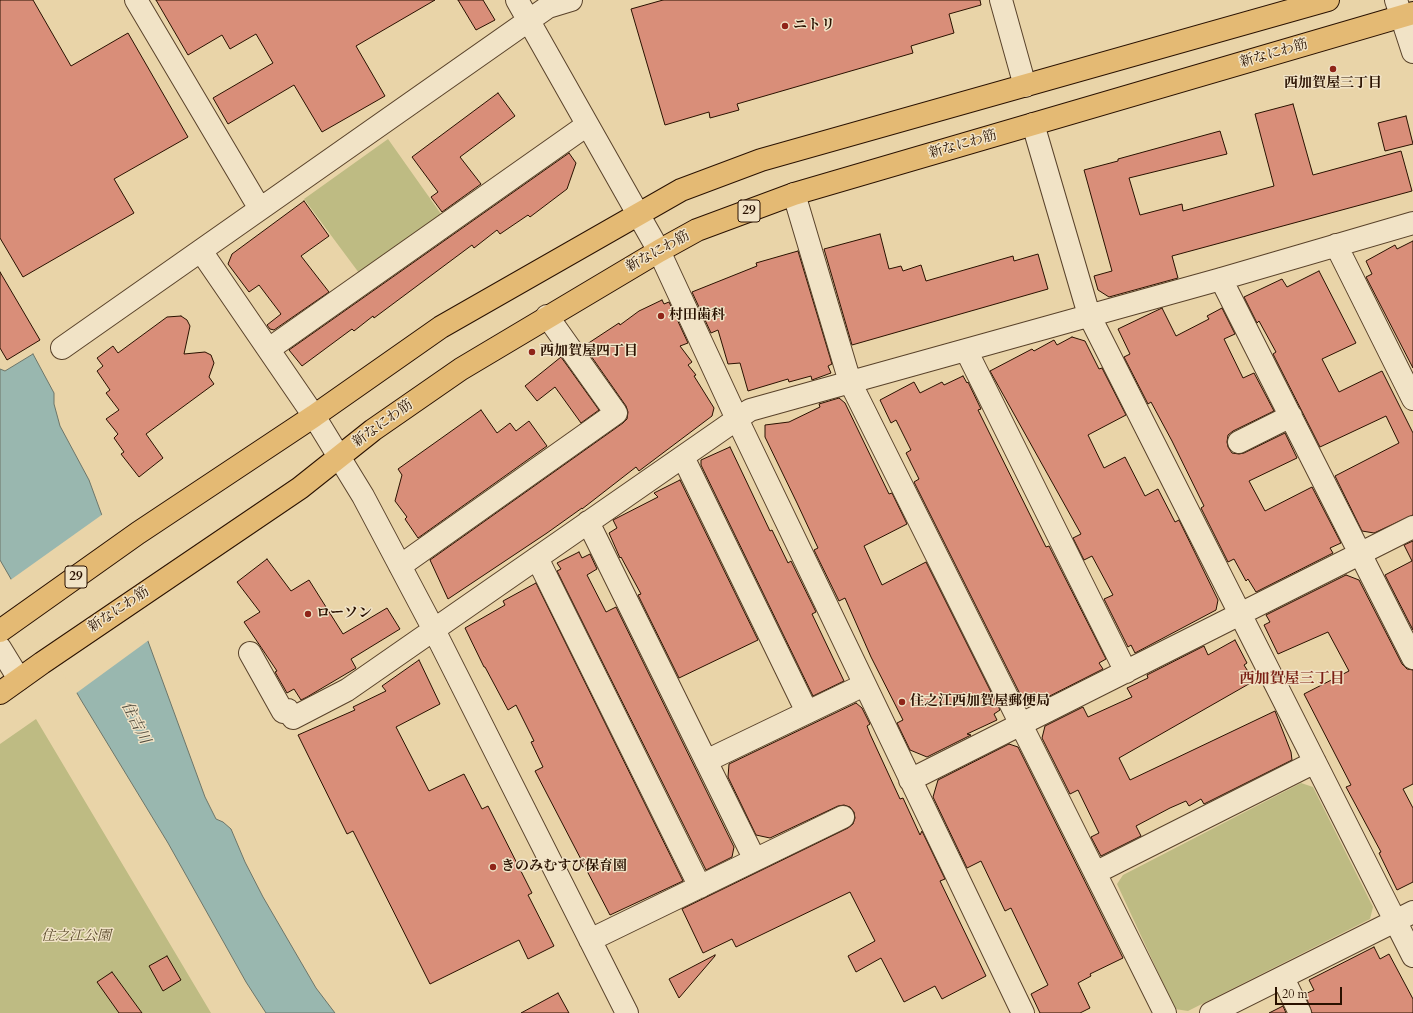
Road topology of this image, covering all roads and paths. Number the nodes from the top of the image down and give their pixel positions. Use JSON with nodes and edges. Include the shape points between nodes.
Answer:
{"nodes":[{"id":1,"x":136,"y":0,"type":"edge"},
{"id":2,"x":517,"y":0,"type":"edge"},
{"id":3,"x":572,"y":0,"type":"edge"},
{"id":4,"x":1001,"y":0,"type":"edge"},
{"id":5,"x":1328,"y":0,"type":"edge"},
{"id":6,"x":1403,"y":10,"type":"edge"},
{"id":7,"x":529,"y":20,"type":"junction"},
{"id":8,"x":1413,"y":52,"type":"edge"},
{"id":9,"x":1025,"y":86,"type":"junction"},
{"id":10,"x":1033,"y":124,"type":"junction"},
{"id":11,"x":587,"y":125,"type":"junction"},
{"id":12,"x":794,"y":194,"type":"junction"},
{"id":13,"x":260,"y":209,"type":"junction"},
{"id":14,"x":638,"y":213,"type":"junction"},
{"id":15,"x":1413,"y":222,"type":"edge"},
{"id":16,"x":1336,"y":245,"type":"junction"},
{"id":17,"x":201,"y":250,"type":"junction"},
{"id":18,"x":659,"y":251,"type":"junction"},
{"id":19,"x":1221,"y":279,"type":"junction"},
{"id":20,"x":1089,"y":315,"type":"junction"},
{"id":21,"x":547,"y":316,"type":"junction"},
{"id":22,"x":62,"y":348,"type":"dead end"},
{"id":23,"x":269,"y":349,"type":"junction"},
{"id":24,"x":966,"y":350,"type":"junction"},
{"id":25,"x":850,"y":382,"type":"junction"},
{"id":26,"x":1413,"y":399,"type":"edge"},
{"id":27,"x":314,"y":416,"type":"junction"},
{"id":28,"x":1291,"y":416,"type":"junction"},
{"id":29,"x":736,"y":419,"type":"junction"},
{"id":30,"x":1239,"y":442,"type":"dead end"},
{"id":31,"x":340,"y":456,"type":"junction"},
{"id":32,"x":683,"y":457,"type":"junction"},
{"id":33,"x":588,"y":522,"type":"junction"},
{"id":34,"x":1413,"y":527,"type":"edge"},
{"id":35,"x":1361,"y":554,"type":"junction"},
{"id":36,"x":537,"y":558,"type":"junction"},
{"id":37,"x":400,"y":566,"type":"junction"},
{"id":38,"x":1240,"y":615,"type":"junction"},
{"id":39,"x":7,"y":626,"type":"edge"},
{"id":40,"x":434,"y":630,"type":"junction"},
{"id":41,"x":0,"y":648,"type":"edge"},
{"id":42,"x":250,"y":653,"type":"dead end"},
{"id":43,"x":1413,"y":658,"type":"edge"},
{"id":44,"x":1126,"y":672,"type":"junction"},
{"id":45,"x":19,"y":679,"type":"junction"},
{"id":46,"x":864,"y":685,"type":"junction"},
{"id":47,"x":0,"y":694,"type":"edge"},
{"id":48,"x":807,"y":712,"type":"junction"},
{"id":49,"x":1022,"y":724,"type":"junction"},
{"id":50,"x":706,"y":761,"type":"junction"},
{"id":51,"x":1315,"y":762,"type":"junction"},
{"id":52,"x":910,"y":780,"type":"junction"},
{"id":53,"x":843,"y":816,"type":"dead end"},
{"id":54,"x":755,"y":860,"type":"junction"},
{"id":55,"x":1095,"y":873,"type":"junction"},
{"id":56,"x":700,"y":887,"type":"junction"},
{"id":57,"x":1404,"y":916,"type":"edge"},
{"id":58,"x":590,"y":940,"type":"junction"},
{"id":59,"x":1413,"y":956,"type":"edge"},
{"id":60,"x":1282,"y":978,"type":"junction"},
{"id":61,"x":626,"y":1013,"type":"edge"},
{"id":62,"x":1023,"y":1013,"type":"edge"},
{"id":63,"x":1165,"y":1013,"type":"edge"},
{"id":64,"x":1212,"y":1013,"type":"edge"},
{"id":65,"x":1300,"y":1013,"type":"edge"}],
"edges":[{"from":1,"to":13,"type":"street"},
{"from":2,"to":7,"type":"street"},
{"from":3,"to":7,"type":"street","via":[[548,7]]},
{"from":4,"to":9,"type":"street"},
{"from":5,"to":9,"type":"main road","number":"29"},
{"from":6,"to":8,"type":"street"},
{"from":6,"to":10,"type":"main road","name":"新なにわ筋","number":"29"},
{"from":7,"to":11,"type":"street"},
{"from":7,"to":13,"type":"street"},
{"from":9,"to":14,"type":"main road","number":"29","via":[[761,160],[681,190]]},
{"from":10,"to":12,"type":"main road","name":"新なにわ筋","number":"29"},
{"from":10,"to":20,"type":"street"},
{"from":11,"to":14,"type":"street"},
{"from":11,"to":23,"type":"street"},
{"from":12,"to":18,"type":"main road","name":"新なにわ筋","number":"29","via":[[697,230]]},
{"from":12,"to":25,"type":"street"},
{"from":13,"to":17,"type":"street"},
{"from":14,"to":18,"type":"street"},
{"from":14,"to":27,"type":"main road","number":"29","via":[[441,327]]},
{"from":15,"to":16,"type":"street"},
{"from":16,"to":19,"type":"street"},
{"from":16,"to":26,"type":"street"},
{"from":17,"to":22,"type":"street"},
{"from":17,"to":23,"type":"street"},
{"from":18,"to":21,"type":"main road","name":"新なにわ筋","number":"29"},
{"from":18,"to":29,"type":"street"},
{"from":19,"to":20,"type":"street"},
{"from":19,"to":28,"type":"street"},
{"from":20,"to":24,"type":"street"},
{"from":20,"to":38,"type":"street"},
{"from":21,"to":31,"type":"main road","name":"新なにわ筋","number":"29","via":[[461,369]]},
{"from":21,"to":37,"type":"street","via":[[616,413]]},
{"from":23,"to":27,"type":"street"},
{"from":24,"to":25,"type":"street"},
{"from":24,"to":44,"type":"street"},
{"from":25,"to":29,"type":"street","via":[[750,410]]},
{"from":25,"to":49,"type":"street"},
{"from":27,"to":31,"type":"street"},
{"from":27,"to":39,"type":"main road","number":"29","via":[[138,533]]},
{"from":28,"to":30,"type":"street"},
{"from":28,"to":35,"type":"street"},
{"from":29,"to":32,"type":"street"},
{"from":29,"to":46,"type":"street"},
{"from":31,"to":37,"type":"street"},
{"from":31,"to":45,"type":"main road","name":"新なにわ筋","number":"29","via":[[300,488]]},
{"from":32,"to":33,"type":"street"},
{"from":32,"to":48,"type":"street"},
{"from":33,"to":36,"type":"street"},
{"from":33,"to":50,"type":"street"},
{"from":34,"to":35,"type":"street"},
{"from":35,"to":38,"type":"street"},
{"from":35,"to":43,"type":"street"},
{"from":36,"to":40,"type":"street"},
{"from":36,"to":56,"type":"street"},
{"from":37,"to":40,"type":"street"},
{"from":38,"to":44,"type":"street"},
{"from":38,"to":51,"type":"street"},
{"from":40,"to":42,"type":"street","via":[[347,690],[293,718],[288,710],[283,712]]},
{"from":40,"to":58,"type":"street"},
{"from":41,"to":45,"type":"street"},
{"from":44,"to":49,"type":"street"},
{"from":45,"to":47,"type":"main road","name":"新なにわ筋","number":"29"},
{"from":46,"to":48,"type":"street"},
{"from":46,"to":52,"type":"street"},
{"from":48,"to":50,"type":"street"},
{"from":49,"to":52,"type":"street"},
{"from":49,"to":55,"type":"street"},
{"from":50,"to":54,"type":"street"},
{"from":51,"to":55,"type":"street"},
{"from":51,"to":57,"type":"street"},
{"from":52,"to":62,"type":"street"},
{"from":53,"to":54,"type":"street"},
{"from":54,"to":56,"type":"street"},
{"from":55,"to":63,"type":"street"},
{"from":56,"to":58,"type":"street"},
{"from":57,"to":59,"type":"street"},
{"from":57,"to":60,"type":"street"},
{"from":58,"to":61,"type":"street"},
{"from":60,"to":64,"type":"street"},
{"from":60,"to":65,"type":"street"}]}
